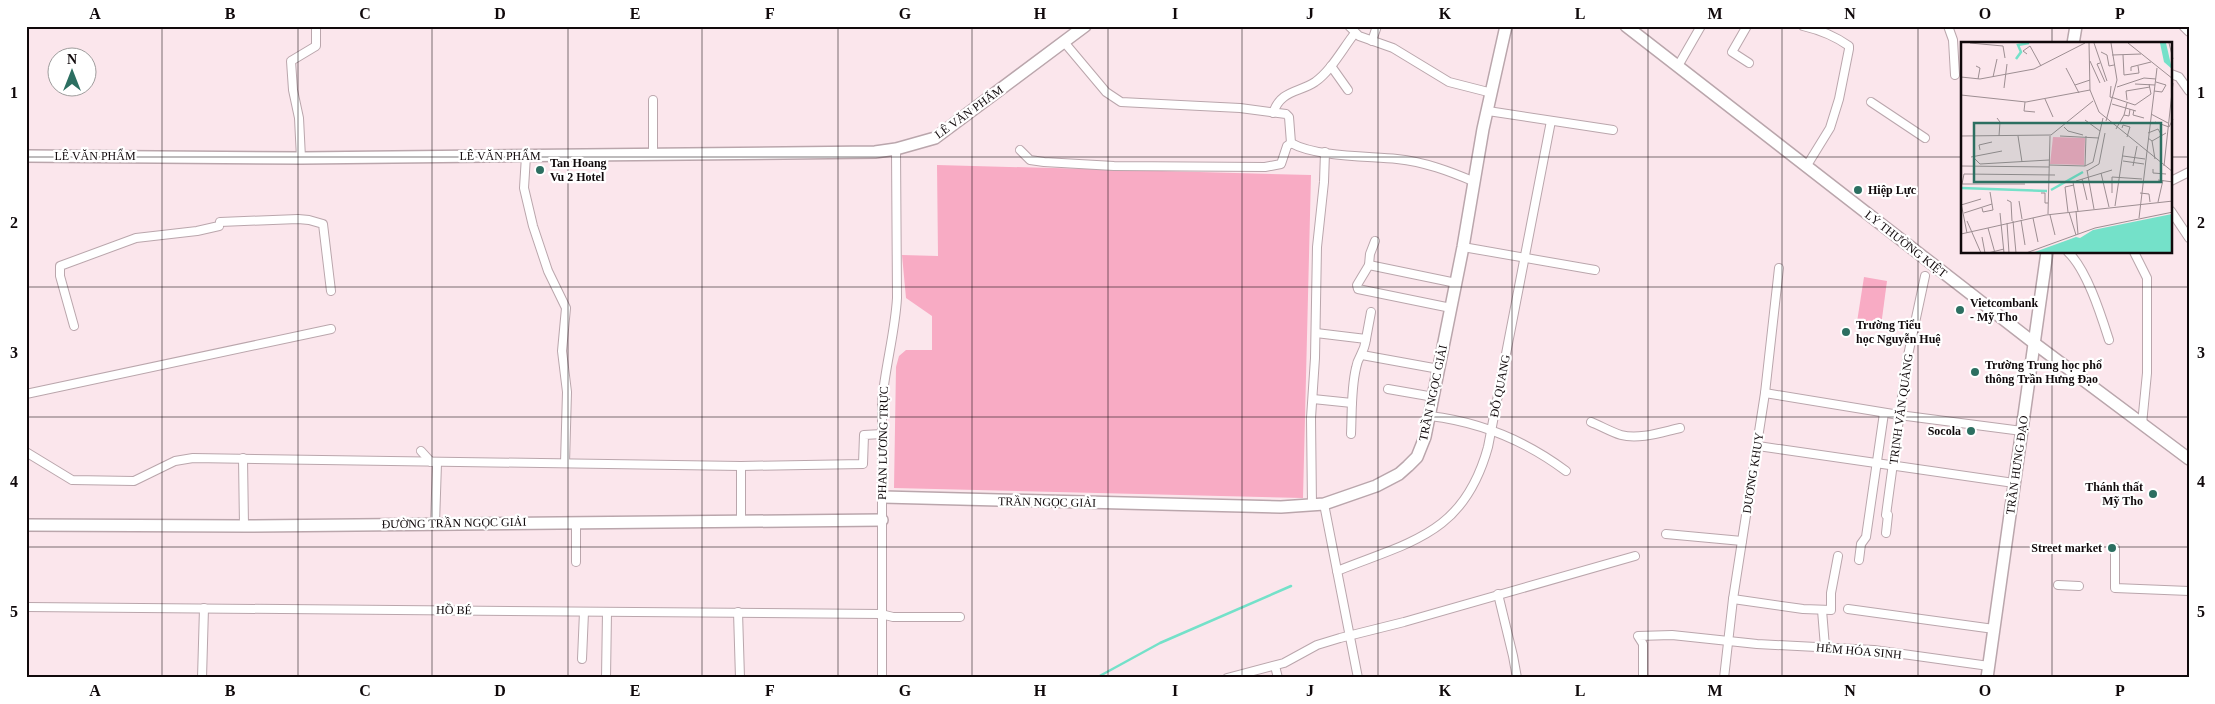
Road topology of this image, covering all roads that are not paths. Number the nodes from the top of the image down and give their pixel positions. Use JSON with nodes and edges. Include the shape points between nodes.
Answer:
{"nodes":[{"id":1,"x":316,"y":26,"type":"edge"},
{"id":2,"x":1085,"y":26,"type":"edge"},
{"id":3,"x":1349,"y":26,"type":"edge"},
{"id":4,"x":1377,"y":26,"type":"edge"},
{"id":5,"x":1506,"y":26,"type":"edge"},
{"id":6,"x":1626,"y":26,"type":"edge"},
{"id":7,"x":1700,"y":26,"type":"edge"},
{"id":8,"x":1747,"y":26,"type":"edge"},
{"id":9,"x":1803,"y":26,"type":"edge"},
{"id":10,"x":1948,"y":26,"type":"edge"},
{"id":11,"x":2076,"y":26,"type":"edge"},
{"id":12,"x":2183,"y":26,"type":"edge"},
{"id":13,"x":2189,"y":32,"type":"edge"},
{"id":14,"x":1354,"y":33,"type":"junction"},
{"id":15,"x":1372,"y":41,"type":"junction"},
{"id":16,"x":1064,"y":42,"type":"junction"},
{"id":17,"x":2073,"y":42,"type":"edge"},
{"id":18,"x":1749,"y":63,"type":"dead end"},
{"id":19,"x":1330,"y":66,"type":"junction"},
{"id":20,"x":1678,"y":66,"type":"junction"},
{"id":21,"x":2172,"y":74,"type":"edge"},
{"id":22,"x":1955,"y":75,"type":"dead end"},
{"id":23,"x":1348,"y":90,"type":"dead end"},
{"id":24,"x":2189,"y":91,"type":"edge"},
{"id":25,"x":1492,"y":94,"type":"junction"},
{"id":26,"x":653,"y":100,"type":"dead end"},
{"id":27,"x":1871,"y":102,"type":"dead end"},
{"id":28,"x":1488,"y":111,"type":"junction"},
{"id":29,"x":1274,"y":112,"type":"junction"},
{"id":30,"x":1551,"y":121,"type":"junction"},
{"id":31,"x":1613,"y":130,"type":"dead end"},
{"id":32,"x":1925,"y":138,"type":"dead end"},
{"id":33,"x":1291,"y":143,"type":"junction"},
{"id":34,"x":896,"y":149,"type":"junction"},
{"id":35,"x":1020,"y":150,"type":"dead end"},
{"id":36,"x":1325,"y":152,"type":"junction"},
{"id":37,"x":653,"y":154,"type":"junction"},
{"id":38,"x":26,"y":156,"type":"edge"},
{"id":39,"x":526,"y":156,"type":"junction"},
{"id":40,"x":301,"y":158,"type":"junction"},
{"id":41,"x":1806,"y":167,"type":"junction"},
{"id":42,"x":2189,"y":172,"type":"edge"},
{"id":43,"x":2172,"y":180,"type":"edge"},
{"id":44,"x":1474,"y":182,"type":"junction"},
{"id":45,"x":2172,"y":212,"type":"edge"},
{"id":46,"x":2189,"y":238,"type":"edge"},
{"id":47,"x":1375,"y":241,"type":"dead end"},
{"id":48,"x":1463,"y":248,"type":"junction"},
{"id":49,"x":2047,"y":254,"type":"edge"},
{"id":50,"x":2069,"y":254,"type":"edge"},
{"id":51,"x":2135,"y":254,"type":"edge"},
{"id":52,"x":1526,"y":260,"type":"junction"},
{"id":53,"x":1369,"y":265,"type":"junction"},
{"id":54,"x":1778,"y":268,"type":"dead end"},
{"id":55,"x":1595,"y":270,"type":"dead end"},
{"id":56,"x":1925,"y":276,"type":"dead end"},
{"id":57,"x":1456,"y":283,"type":"junction"},
{"id":58,"x":332,"y":291,"type":"dead end"},
{"id":59,"x":1451,"y":308,"type":"junction"},
{"id":60,"x":1372,"y":312,"type":"dead end"},
{"id":61,"x":74,"y":326,"type":"dead end"},
{"id":62,"x":330,"y":329,"type":"dead end"},
{"id":63,"x":1316,"y":333,"type":"junction"},
{"id":64,"x":1366,"y":339,"type":"junction"},
{"id":65,"x":2109,"y":340,"type":"dead end"},
{"id":66,"x":2034,"y":343,"type":"junction"},
{"id":67,"x":1362,"y":355,"type":"junction"},
{"id":68,"x":1439,"y":369,"type":"junction"},
{"id":69,"x":1388,"y":389,"type":"dead end"},
{"id":70,"x":1765,"y":393,"type":"junction"},
{"id":71,"x":26,"y":394,"type":"edge"},
{"id":72,"x":1434,"y":397,"type":"junction"},
{"id":73,"x":1313,"y":399,"type":"junction"},
{"id":74,"x":1352,"y":403,"type":"junction"},
{"id":75,"x":1884,"y":413,"type":"junction"},
{"id":76,"x":1899,"y":415,"type":"junction"},
{"id":77,"x":1430,"y":416,"type":"junction"},
{"id":78,"x":1591,"y":422,"type":"dead end"},
{"id":79,"x":2142,"y":424,"type":"junction"},
{"id":80,"x":1680,"y":428,"type":"dead end"},
{"id":81,"x":1491,"y":430,"type":"junction"},
{"id":82,"x":2022,"y":432,"type":"junction"},
{"id":83,"x":882,"y":434,"type":"junction"},
{"id":84,"x":1350,"y":434,"type":"dead end"},
{"id":85,"x":1758,"y":446,"type":"junction"},
{"id":86,"x":421,"y":451,"type":"dead end"},
{"id":87,"x":26,"y":452,"type":"edge"},
{"id":88,"x":244,"y":458,"type":"junction"},
{"id":89,"x":2189,"y":459,"type":"edge"},
{"id":90,"x":434,"y":462,"type":"junction"},
{"id":91,"x":565,"y":463,"type":"junction"},
{"id":92,"x":1876,"y":463,"type":"junction"},
{"id":93,"x":741,"y":466,"type":"junction"},
{"id":94,"x":1893,"y":466,"type":"junction"},
{"id":95,"x":1566,"y":471,"type":"dead end"},
{"id":96,"x":2014,"y":483,"type":"junction"},
{"id":97,"x":883,"y":497,"type":"junction"},
{"id":98,"x":1324,"y":504,"type":"junction"},
{"id":99,"x":1312,"y":506,"type":"junction"},
{"id":100,"x":741,"y":520,"type":"junction"},
{"id":101,"x":882,"y":520,"type":"junction"},
{"id":102,"x":576,"y":522,"type":"junction"},
{"id":103,"x":435,"y":524,"type":"junction"},
{"id":104,"x":26,"y":525,"type":"edge"},
{"id":105,"x":244,"y":526,"type":"junction"},
{"id":106,"x":1886,"y":533,"type":"dead end"},
{"id":107,"x":1666,"y":534,"type":"dead end"},
{"id":108,"x":1742,"y":540,"type":"junction"},
{"id":109,"x":2115,"y":548,"type":"dead end"},
{"id":110,"x":1634,"y":556,"type":"dead end"},
{"id":111,"x":1838,"y":556,"type":"dead end"},
{"id":112,"x":1859,"y":560,"type":"dead end"},
{"id":113,"x":576,"y":562,"type":"dead end"},
{"id":114,"x":1337,"y":572,"type":"junction"},
{"id":115,"x":2058,"y":585,"type":"dead end"},
{"id":116,"x":2079,"y":586,"type":"dead end"},
{"id":117,"x":2189,"y":591,"type":"edge"},
{"id":118,"x":1498,"y":594,"type":"junction"},
{"id":119,"x":1733,"y":599,"type":"junction"},
{"id":120,"x":26,"y":607,"type":"edge"},
{"id":121,"x":204,"y":608,"type":"junction"},
{"id":122,"x":1848,"y":609,"type":"dead end"},
{"id":123,"x":1822,"y":610,"type":"junction"},
{"id":124,"x":584,"y":612,"type":"junction"},
{"id":125,"x":607,"y":612,"type":"junction"},
{"id":126,"x":738,"y":612,"type":"junction"},
{"id":127,"x":881,"y":614,"type":"junction"},
{"id":128,"x":960,"y":617,"type":"dead end"},
{"id":129,"x":1994,"y":629,"type":"junction"},
{"id":130,"x":1350,"y":635,"type":"junction"},
{"id":131,"x":1729,"y":642,"type":"junction"},
{"id":132,"x":1824,"y":647,"type":"junction"},
{"id":133,"x":582,"y":659,"type":"dead end"},
{"id":134,"x":1275,"y":666,"type":"junction"},
{"id":135,"x":1988,"y":672,"type":"edge"},
{"id":136,"x":202,"y":678,"type":"edge"},
{"id":137,"x":606,"y":678,"type":"edge"},
{"id":138,"x":740,"y":678,"type":"edge"},
{"id":139,"x":882,"y":678,"type":"edge"},
{"id":140,"x":1227,"y":678,"type":"edge"},
{"id":141,"x":1278,"y":678,"type":"edge"},
{"id":142,"x":1358,"y":678,"type":"edge"},
{"id":143,"x":1517,"y":678,"type":"edge"},
{"id":144,"x":1643,"y":678,"type":"edge"},
{"id":145,"x":1724,"y":678,"type":"edge"}],
"edges":[{"from":1,"to":40,"type":"street","via":[[316,46],[291,61],[293,90],[300,118]]},
{"from":2,"to":16,"type":"street","name":"LÊ VĂN PHẨM"},
{"from":3,"to":14,"type":"street"},
{"from":4,"to":15,"type":"street"},
{"from":5,"to":25,"type":"street","name":"TRẦN NGỌC GIẢI"},
{"from":6,"to":20,"type":"street","name":"LÝ THƯỜNG KIỆT"},
{"from":7,"to":20,"type":"street"},
{"from":8,"to":18,"type":"street","via":[[1732,52]]},
{"from":9,"to":41,"type":"street","via":[[1822,31],[1850,49],[1830,128]]},
{"from":10,"to":22,"type":"street","via":[[1953,40]]},
{"from":11,"to":17,"type":"street"},
{"from":12,"to":13,"type":"street"},
{"from":14,"to":15,"type":"street"},
{"from":14,"to":19,"type":"street"},
{"from":15,"to":25,"type":"street","via":[[1400,51],[1449,82]]},
{"from":16,"to":29,"type":"street","via":[[1106,92],[1121,102]]},
{"from":16,"to":34,"type":"street","name":"LÊ VĂN PHẨM","via":[[935,138]]},
{"from":19,"to":23,"type":"street"},
{"from":19,"to":29,"type":"street","via":[[1316,81],[1280,98]]},
{"from":20,"to":41,"type":"street","name":"LÝ THƯỜNG KIỆT"},
{"from":21,"to":24,"type":"street","via":[[2179,77]]},
{"from":25,"to":28,"type":"street","name":"TRẦN NGỌC GIẢI"},
{"from":26,"to":37,"type":"street"},
{"from":27,"to":32,"type":"street"},
{"from":28,"to":30,"type":"street"},
{"from":28,"to":44,"type":"street","name":"TRẦN NGỌC GIẢI"},
{"from":29,"to":33,"type":"street","via":[[1288,116]]},
{"from":30,"to":31,"type":"street"},
{"from":30,"to":52,"type":"street","name":"ĐỖ QUANG"},
{"from":33,"to":35,"type":"street","via":[[1281,164],[1265,167],[1044,162],[1030,160]]},
{"from":33,"to":36,"type":"street"},
{"from":34,"to":37,"type":"street","name":"LÊ VĂN PHẨM"},
{"from":34,"to":83,"type":"street","name":"PHAN LƯƠNG TRỰC","via":[[898,298],[884,379]]},
{"from":36,"to":44,"type":"street","via":[[1416,162]]},
{"from":36,"to":63,"type":"street","via":[[1317,247]]},
{"from":37,"to":39,"type":"street","name":"LÊ VĂN PHẨM"},
{"from":38,"to":40,"type":"street","name":"LÊ VĂN PHẨM"},
{"from":39,"to":40,"type":"street","name":"LÊ VĂN PHẨM"},
{"from":39,"to":91,"type":"street","via":[[524,188],[532,226],[566,308],[562,351],[567,382]]},
{"from":41,"to":66,"type":"street","name":"LÝ THƯỜNG KIỆT"},
{"from":42,"to":43,"type":"street"},
{"from":44,"to":48,"type":"street","name":"TRẦN NGỌC GIẢI"},
{"from":45,"to":46,"type":"street"},
{"from":47,"to":53,"type":"street"},
{"from":48,"to":52,"type":"street"},
{"from":48,"to":57,"type":"street","name":"TRẦN NGỌC GIẢI"},
{"from":49,"to":66,"type":"street","name":"TRẦN HƯNG ĐẠO"},
{"from":50,"to":65,"type":"street","via":[[2094,299]]},
{"from":51,"to":79,"type":"street","via":[[2147,278],[2147,373]]},
{"from":52,"to":55,"type":"street"},
{"from":52,"to":81,"type":"street","name":"ĐỖ QUANG"},
{"from":53,"to":57,"type":"street"},
{"from":53,"to":59,"type":"street","via":[[1360,278],[1358,290]]},
{"from":54,"to":70,"type":"street","name":"DƯƠNG KHUY"},
{"from":56,"to":76,"type":"street","name":"TRỊNH VĂN QUẢNG","via":[[1910,342]]},
{"from":57,"to":59,"type":"street","name":"TRẦN NGỌC GIẢI"},
{"from":58,"to":61,"type":"street","via":[[323,224],[298,219],[219,224],[198,231],[136,238],[60,266]]},
{"from":59,"to":68,"type":"street","name":"TRẦN NGỌC GIẢI"},
{"from":60,"to":64,"type":"street"},
{"from":62,"to":71,"type":"street"},
{"from":63,"to":64,"type":"street"},
{"from":63,"to":73,"type":"street"},
{"from":64,"to":67,"type":"street"},
{"from":66,"to":79,"type":"street","name":"LÝ THƯỜNG KIỆT"},
{"from":66,"to":82,"type":"street","name":"TRẦN HƯNG ĐẠO"},
{"from":67,"to":68,"type":"street"},
{"from":67,"to":74,"type":"street","via":[[1356,366]]},
{"from":68,"to":72,"type":"street","name":"TRẦN NGỌC GIẢI"},
{"from":69,"to":72,"type":"street"},
{"from":70,"to":75,"type":"street"},
{"from":70,"to":85,"type":"street","name":"DƯƠNG KHUY"},
{"from":72,"to":77,"type":"street","name":"TRẦN NGỌC GIẢI"},
{"from":73,"to":74,"type":"street"},
{"from":73,"to":99,"type":"street"},
{"from":74,"to":84,"type":"street"},
{"from":75,"to":76,"type":"street"},
{"from":75,"to":92,"type":"street"},
{"from":76,"to":82,"type":"street"},
{"from":76,"to":94,"type":"street","name":"TRỊNH VĂN QUẢNG"},
{"from":77,"to":81,"type":"street"},
{"from":77,"to":98,"type":"street","name":"TRẦN NGỌC GIẢI","via":[[1417,457],[1399,474],[1376,486]]},
{"from":78,"to":80,"type":"street","via":[[1627,436],[1645,436]]},
{"from":79,"to":89,"type":"street","name":"LÝ THƯỜNG KIỆT"},
{"from":81,"to":95,"type":"street","via":[[1543,455]]},
{"from":81,"to":114,"type":"street","name":"ĐỖ QUANG","via":[[1477,481],[1449,518],[1434,530]]},
{"from":82,"to":96,"type":"street","name":"TRẦN HƯNG ĐẠO"},
{"from":83,"to":93,"type":"street","via":[[864,435],[863,464]]},
{"from":83,"to":97,"type":"street","name":"PHAN LƯƠNG TRỰC"},
{"from":85,"to":92,"type":"street"},
{"from":85,"to":108,"type":"street","name":"DƯƠNG KHUY"},
{"from":86,"to":90,"type":"street"},
{"from":87,"to":88,"type":"street","via":[[72,480],[134,481],[175,461]]},
{"from":88,"to":90,"type":"street"},
{"from":88,"to":105,"type":"street"},
{"from":90,"to":91,"type":"street"},
{"from":90,"to":103,"type":"street"},
{"from":91,"to":93,"type":"street"},
{"from":92,"to":94,"type":"street"},
{"from":92,"to":112,"type":"street","via":[[1866,536]]},
{"from":93,"to":100,"type":"street"},
{"from":94,"to":96,"type":"street"},
{"from":94,"to":106,"type":"street","name":"TRỊNH VĂN QUẢNG"},
{"from":96,"to":129,"type":"street","name":"TRẦN HƯNG ĐẠO"},
{"from":97,"to":99,"type":"street","name":"TRẦN NGỌC GIẢI"},
{"from":97,"to":101,"type":"street","name":"PHAN LƯƠNG TRỰC"},
{"from":98,"to":99,"type":"street","name":"TRẦN NGỌC GIẢI"},
{"from":98,"to":114,"type":"street"},
{"from":100,"to":101,"type":"street","name":"ĐƯỜNG TRẦN NGỌC GIẢI"},
{"from":100,"to":102,"type":"street","name":"ĐƯỜNG TRẦN NGỌC GIẢI"},
{"from":101,"to":127,"type":"street","name":"PHAN LƯƠNG TRỰC"},
{"from":102,"to":103,"type":"street","name":"ĐƯỜNG TRẦN NGỌC GIẢI"},
{"from":102,"to":113,"type":"street"},
{"from":103,"to":105,"type":"street","name":"ĐƯỜNG TRẦN NGỌC GIẢI"},
{"from":104,"to":105,"type":"street","name":"ĐƯỜNG TRẦN NGỌC GIẢI"},
{"from":107,"to":108,"type":"street"},
{"from":108,"to":119,"type":"street","name":"DƯƠNG KHUY"},
{"from":109,"to":117,"type":"street","via":[[2115,588]]},
{"from":110,"to":118,"type":"street"},
{"from":111,"to":123,"type":"street","via":[[1831,610]]},
{"from":114,"to":130,"type":"street"},
{"from":115,"to":116,"type":"street"},
{"from":118,"to":130,"type":"street"},
{"from":118,"to":143,"type":"street"},
{"from":119,"to":123,"type":"street"},
{"from":119,"to":131,"type":"street","name":"DƯƠNG KHUY"},
{"from":120,"to":121,"type":"street","name":"HỒ BÉ"},
{"from":121,"to":124,"type":"street","name":"HỒ BÉ"},
{"from":121,"to":136,"type":"street"},
{"from":122,"to":129,"type":"street"},
{"from":123,"to":132,"type":"street"},
{"from":124,"to":125,"type":"street","name":"HỒ BÉ"},
{"from":124,"to":133,"type":"street"},
{"from":125,"to":126,"type":"street","name":"HỒ BÉ"},
{"from":125,"to":137,"type":"street"},
{"from":126,"to":127,"type":"street","name":"HỒ BÉ"},
{"from":126,"to":138,"type":"street"},
{"from":127,"to":128,"type":"street","name":"HỒ BÉ","via":[[894,617]]},
{"from":127,"to":139,"type":"street","name":"PHAN LƯƠNG TRỰC"},
{"from":129,"to":135,"type":"street","name":"TRẦN HƯNG ĐẠO"},
{"from":130,"to":134,"type":"street","via":[[1317,645]]},
{"from":130,"to":142,"type":"street"},
{"from":131,"to":132,"type":"street","name":"HẺM HÓA SINH"},
{"from":131,"to":144,"type":"street","name":"HẺM HÓA SINH","via":[[1672,635],[1638,636],[1643,644]]},
{"from":131,"to":145,"type":"street","name":"DƯƠNG KHUY"},
{"from":132,"to":135,"type":"street","name":"HẺM HÓA SINH","via":[[1874,650]]},
{"from":134,"to":140,"type":"street"},
{"from":134,"to":141,"type":"street"}]}
